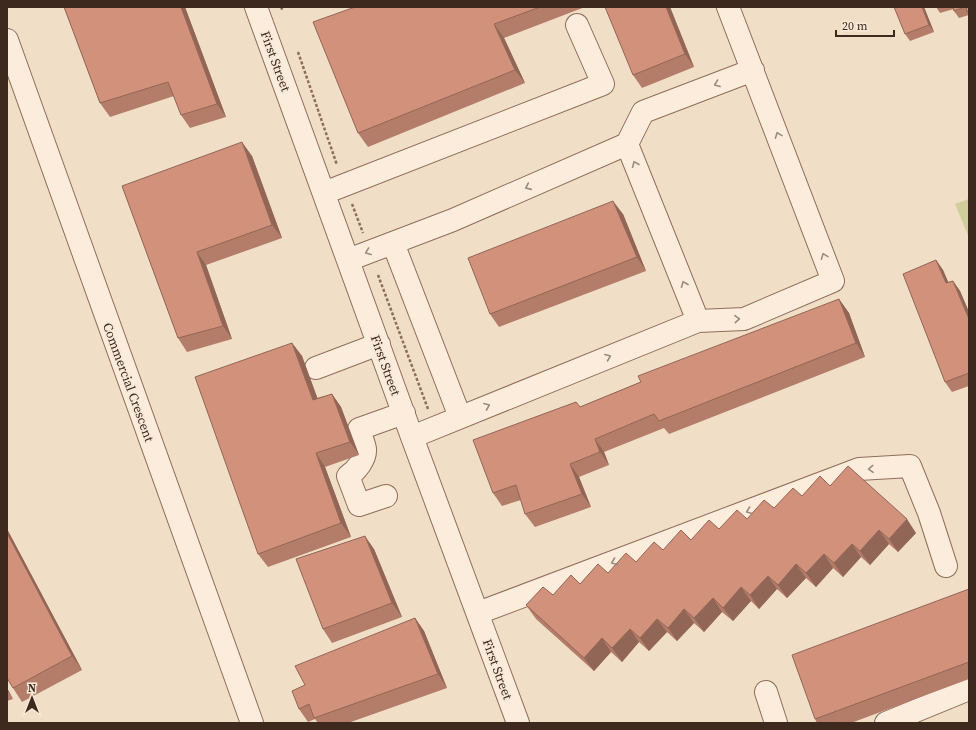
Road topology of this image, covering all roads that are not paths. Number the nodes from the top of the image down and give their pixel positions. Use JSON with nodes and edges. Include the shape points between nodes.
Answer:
{"nodes":[{"id":1,"x":256,"y":7,"type":"edge"},
{"id":2,"x":728,"y":7,"type":"edge"},
{"id":3,"x":577,"y":25,"type":"dead end"},
{"id":4,"x":7,"y":40,"type":"edge"},
{"id":5,"x":753,"y":70,"type":"junction"},
{"id":6,"x":627,"y":144,"type":"junction"},
{"id":7,"x":324,"y":193,"type":"junction"},
{"id":8,"x":393,"y":243,"type":"junction"},
{"id":9,"x":348,"y":260,"type":"junction"},
{"id":10,"x":698,"y":320,"type":"junction"},
{"id":11,"x":379,"y":344,"type":"junction"},
{"id":12,"x":316,"y":368,"type":"dead end"},
{"id":13,"x":404,"y":413,"type":"junction"},
{"id":14,"x":460,"y":417,"type":"junction"},
{"id":15,"x":412,"y":437,"type":"junction"},
{"id":16,"x":386,"y":496,"type":"dead end"},
{"id":17,"x":946,"y":566,"type":"dead end"},
{"id":18,"x":478,"y":613,"type":"junction"},
{"id":19,"x":969,"y":689,"type":"edge"},
{"id":20,"x":766,"y":692,"type":"dead end"},
{"id":21,"x":252,"y":723,"type":"edge"},
{"id":22,"x":518,"y":723,"type":"edge"},
{"id":23,"x":776,"y":723,"type":"edge"},
{"id":24,"x":886,"y":723,"type":"edge"}],
"edges":[{"from":1,"to":7,"type":"street","name":"First Street"},
{"from":2,"to":5,"type":"street"},
{"from":3,"to":7,"type":"street","via":[[602,84]]},
{"from":4,"to":21,"type":"street","name":"Commercial Crescent"},
{"from":5,"to":6,"type":"street","one_way":true,"via":[[643,112]]},
{"from":10,"to":5,"type":"street","one_way":true,"via":[[744,319],[833,281]]},
{"from":6,"to":8,"type":"street","one_way":true,"via":[[453,220]]},
{"from":10,"to":6,"type":"street","one_way":true},
{"from":7,"to":9,"type":"street","name":"First Street"},
{"from":8,"to":9,"type":"street","one_way":true},
{"from":8,"to":14,"type":"street"},
{"from":9,"to":11,"type":"street","name":"First Street"},
{"from":14,"to":10,"type":"street","one_way":true},
{"from":11,"to":12,"type":"street"},
{"from":11,"to":13,"type":"street","name":"First Street"},
{"from":13,"to":15,"type":"street","name":"First Street"},
{"from":13,"to":16,"type":"street","via":[[355,431],[365,449],[364,454],[355,472],[346,468],[359,506]]},
{"from":14,"to":15,"type":"street"},
{"from":15,"to":18,"type":"street","name":"First Street"},
{"from":17,"to":18,"type":"street","one_way":true,"via":[[910,466],[859,469]]},
{"from":18,"to":22,"type":"street","name":"First Street"},
{"from":19,"to":24,"type":"street"},
{"from":20,"to":23,"type":"street"}]}
